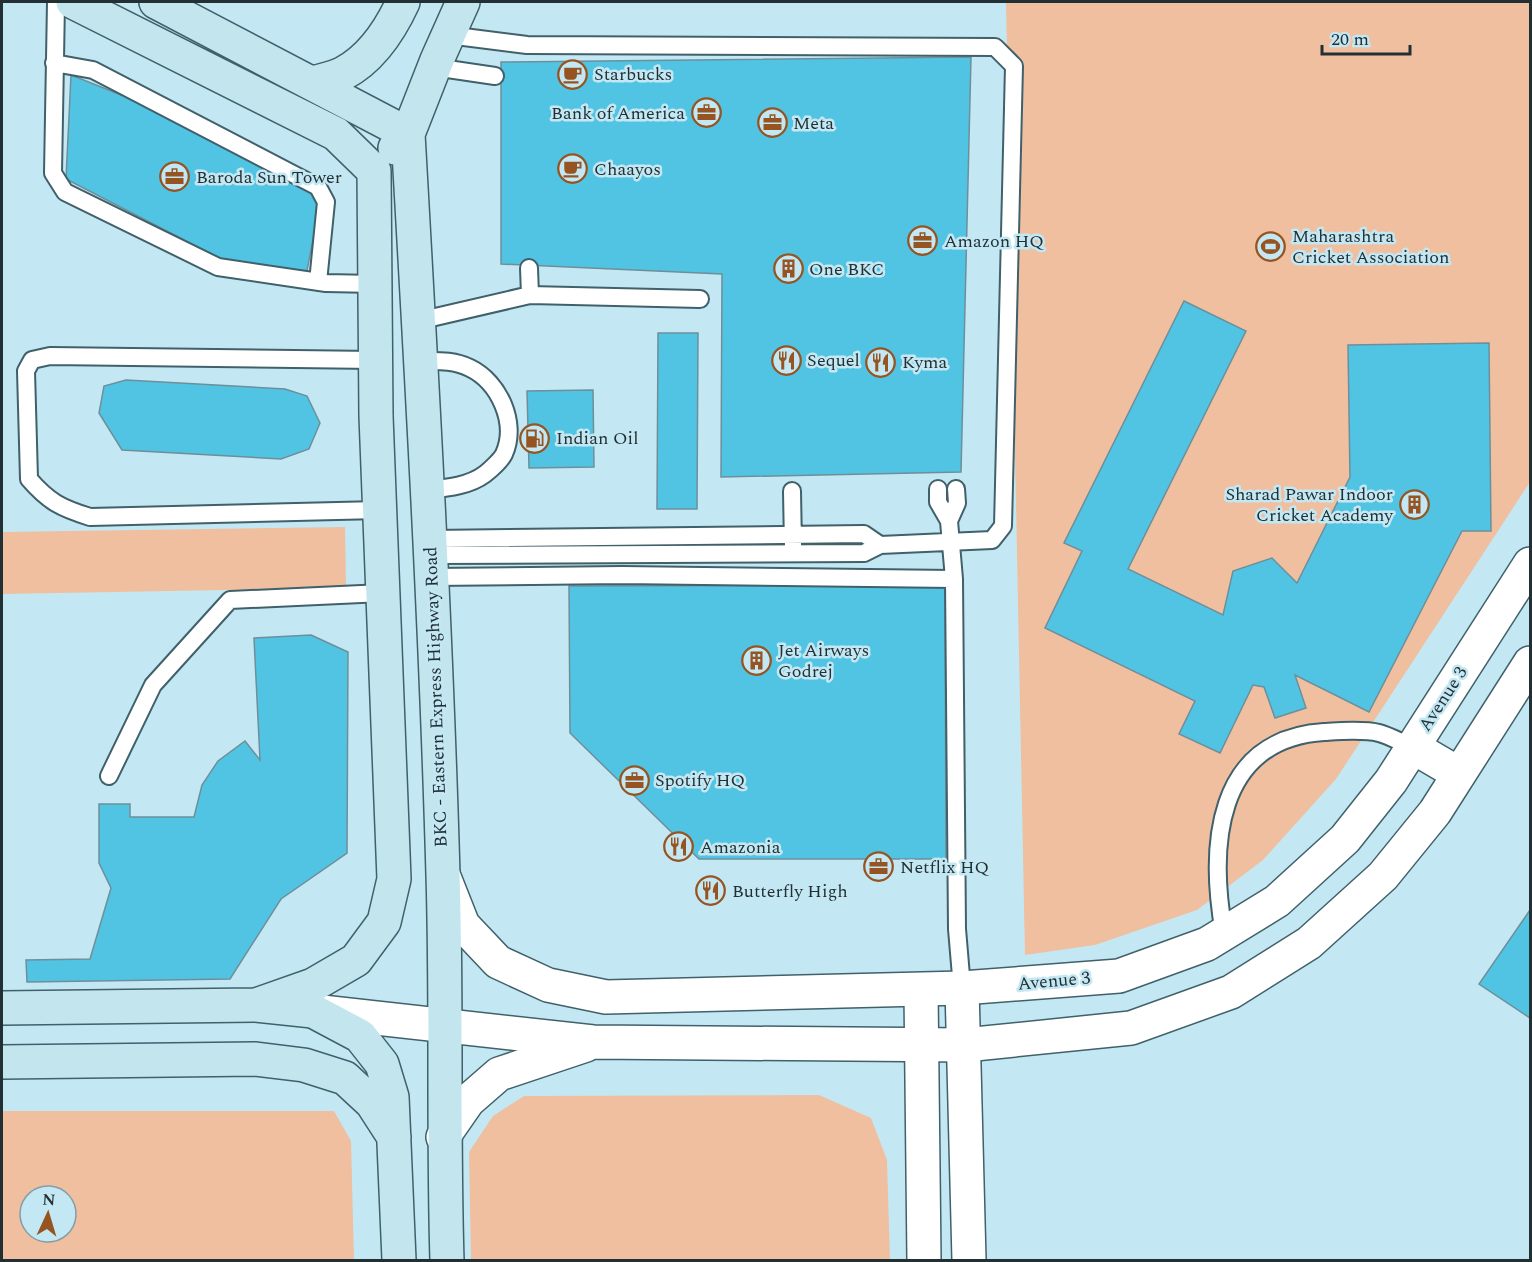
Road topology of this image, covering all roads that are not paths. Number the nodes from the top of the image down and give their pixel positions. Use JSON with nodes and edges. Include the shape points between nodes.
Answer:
{"nodes":[{"id":1,"x":56,"y":2,"type":"edge"},
{"id":2,"x":73,"y":2,"type":"edge"},
{"id":3,"x":156,"y":2,"type":"edge"},
{"id":4,"x":403,"y":2,"type":"edge"},
{"id":5,"x":463,"y":2,"type":"edge"},
{"id":6,"x":448,"y":35,"type":"junction"},
{"id":7,"x":54,"y":63,"type":"junction"},
{"id":8,"x":434,"y":67,"type":"junction"},
{"id":9,"x":495,"y":76,"type":"dead end"},
{"id":10,"x":313,"y":83,"type":"junction"},
{"id":11,"x":408,"y":134,"type":"junction"},
{"id":12,"x":374,"y":171,"type":"junction"},
{"id":13,"x":530,"y":268,"type":"dead end"},
{"id":14,"x":318,"y":282,"type":"junction"},
{"id":15,"x":375,"y":284,"type":"junction"},
{"id":16,"x":530,"y":295,"type":"junction"},
{"id":17,"x":700,"y":299,"type":"dead end"},
{"id":18,"x":418,"y":321,"type":"junction"},
{"id":19,"x":375,"y":360,"type":"junction"},
{"id":20,"x":421,"y":361,"type":"junction"},
{"id":21,"x":938,"y":489,"type":"dead end"},
{"id":22,"x":956,"y":489,"type":"dead end"},
{"id":23,"x":428,"y":490,"type":"junction"},
{"id":24,"x":792,"y":491,"type":"dead end"},
{"id":25,"x":379,"y":510,"type":"junction"},
{"id":26,"x":949,"y":521,"type":"junction"},
{"id":27,"x":793,"y":536,"type":"junction"},
{"id":28,"x":952,"y":543,"type":"junction"},
{"id":29,"x":880,"y":544,"type":"junction"},
{"id":30,"x":793,"y":553,"type":"junction"},
{"id":31,"x":430,"y":557,"type":"junction"},
{"id":32,"x":1530,"y":564,"type":"edge"},
{"id":33,"x":954,"y":579,"type":"junction"},
{"id":34,"x":383,"y":593,"type":"junction"},
{"id":35,"x":1530,"y":663,"type":"edge"},
{"id":36,"x":1413,"y":747,"type":"junction"},
{"id":37,"x":1459,"y":774,"type":"junction"},
{"id":38,"x":109,"y":776,"type":"dead end"},
{"id":39,"x":444,"y":877,"type":"junction"},
{"id":40,"x":1224,"y":933,"type":"junction"},
{"id":41,"x":962,"y":988,"type":"junction"},
{"id":42,"x":921,"y":990,"type":"junction"},
{"id":43,"x":256,"y":1005,"type":"junction"},
{"id":44,"x":2,"y":1008,"type":"edge"},
{"id":45,"x":313,"y":1011,"type":"junction"},
{"id":46,"x":444,"y":1024,"type":"junction"},
{"id":47,"x":593,"y":1042,"type":"junction"},
{"id":48,"x":922,"y":1043,"type":"junction"},
{"id":49,"x":966,"y":1045,"type":"junction"},
{"id":50,"x":2,"y":1062,"type":"edge"},
{"id":51,"x":394,"y":1137,"type":"junction"},
{"id":52,"x":443,"y":1137,"type":"junction"},
{"id":53,"x":399,"y":1260,"type":"edge"},
{"id":54,"x":447,"y":1260,"type":"edge"},
{"id":55,"x":924,"y":1260,"type":"edge"},
{"id":56,"x":969,"y":1260,"type":"edge"}],
"edges":[{"from":1,"to":7,"type":"lane"},
{"from":2,"to":12,"type":"main road","via":[[336,134]]},
{"from":3,"to":10,"type":"main road"},
{"from":4,"to":10,"type":"main road","via":[[390,29],[370,51],[345,72]]},
{"from":5,"to":6,"type":"main road"},
{"from":6,"to":8,"type":"main road"},
{"from":6,"to":28,"type":"lane","via":[[527,52],[995,47],[1014,66],[1003,526],[992,540]]},
{"from":7,"to":14,"type":"lane","via":[[93,70],[318,187],[326,202]]},
{"from":7,"to":14,"type":"lane","via":[[53,173],[65,192],[218,267]]},
{"from":8,"to":9,"type":"lane"},
{"from":8,"to":11,"type":"main road"},
{"from":10,"to":11,"type":"main road"},
{"from":11,"to":12,"type":"main road"},
{"from":11,"to":18,"type":"main road","name":"BKC - Eastern Express Highway Road"},
{"from":12,"to":15,"type":"main road"},
{"from":13,"to":16,"type":"lane"},
{"from":14,"to":15,"type":"lane"},
{"from":15,"to":19,"type":"main road"},
{"from":16,"to":17,"type":"lane"},
{"from":16,"to":18,"type":"lane"},
{"from":18,"to":20,"type":"main road","name":"BKC - Eastern Express Highway Road"},
{"from":19,"to":25,"type":"main road"},
{"from":19,"to":25,"type":"lane","via":[[50,356],[32,360],[26,371],[28,478],[61,508],[90,518]]},
{"from":20,"to":23,"type":"main road","name":"BKC - Eastern Express Highway Road"},
{"from":20,"to":23,"type":"lane","via":[[449,361],[471,368],[494,386],[504,407],[508,431],[504,455],[484,475],[454,487]]},
{"from":21,"to":26,"type":"lane","via":[[938,502]]},
{"from":22,"to":26,"type":"lane","via":[[957,503]]},
{"from":23,"to":31,"type":"main road","name":"BKC - Eastern Express Highway Road"},
{"from":24,"to":27,"type":"lane"},
{"from":25,"to":34,"type":"main road"},
{"from":26,"to":28,"type":"lane"},
{"from":27,"to":29,"type":"lane","via":[[864,534]]},
{"from":27,"to":30,"type":"lane"},
{"from":27,"to":31,"type":"lane"},
{"from":28,"to":29,"type":"lane"},
{"from":28,"to":33,"type":"lane"},
{"from":29,"to":30,"type":"lane","via":[[864,553]]},
{"from":30,"to":31,"type":"lane"},
{"from":31,"to":33,"type":"lane","via":[[622,579]]},
{"from":31,"to":39,"type":"main road","name":"BKC - Eastern Express Highway Road"},
{"from":32,"to":36,"type":"street","name":"Avenue 3"},
{"from":33,"to":41,"type":"lane","via":[[957,930]]},
{"from":34,"to":38,"type":"lane","via":[[230,600],[153,685]]},
{"from":34,"to":43,"type":"main road","via":[[394,879],[384,922],[356,960],[313,986]]},
{"from":35,"to":37,"type":"street"},
{"from":36,"to":37,"type":"street"},
{"from":36,"to":40,"type":"street","name":"Avenue 3","via":[[1345,839],[1277,901]]},
{"from":36,"to":40,"type":"lane","via":[[1378,733],[1309,733],[1278,741],[1252,760],[1228,798],[1217,852],[1217,887]]},
{"from":37,"to":49,"type":"street","via":[[1435,812],[1383,876],[1309,943],[1231,992],[1131,1028]]},
{"from":39,"to":42,"type":"street","name":"Avenue 3","via":[[463,925],[498,962],[548,986],[606,997]]},
{"from":39,"to":46,"type":"main road","name":"BKC - Eastern Express Highway Road"},
{"from":40,"to":41,"type":"street","name":"Avenue 3","via":[[1208,944],[1119,976]]},
{"from":41,"to":42,"type":"street","name":"Avenue 3"},
{"from":41,"to":49,"type":"street"},
{"from":42,"to":48,"type":"street"},
{"from":43,"to":44,"type":"main road"},
{"from":43,"to":45,"type":"main road"},
{"from":45,"to":46,"type":"street"},
{"from":45,"to":51,"type":"main road","via":[[360,1036],[382,1064],[392,1097]]},
{"from":46,"to":47,"type":"street"},
{"from":46,"to":52,"type":"main road","name":"BKC - Eastern Express Highway Road"},
{"from":47,"to":48,"type":"street"},
{"from":47,"to":52,"type":"street","via":[[499,1074],[468,1101]]},
{"from":48,"to":49,"type":"street"},
{"from":48,"to":55,"type":"street"},
{"from":49,"to":56,"type":"street"},
{"from":50,"to":51,"type":"main road","via":[[256,1059],[304,1065],[345,1078],[372,1103]]},
{"from":51,"to":53,"type":"main road"},
{"from":52,"to":54,"type":"main road","name":"BKC - Eastern Express Highway Road"}]}
